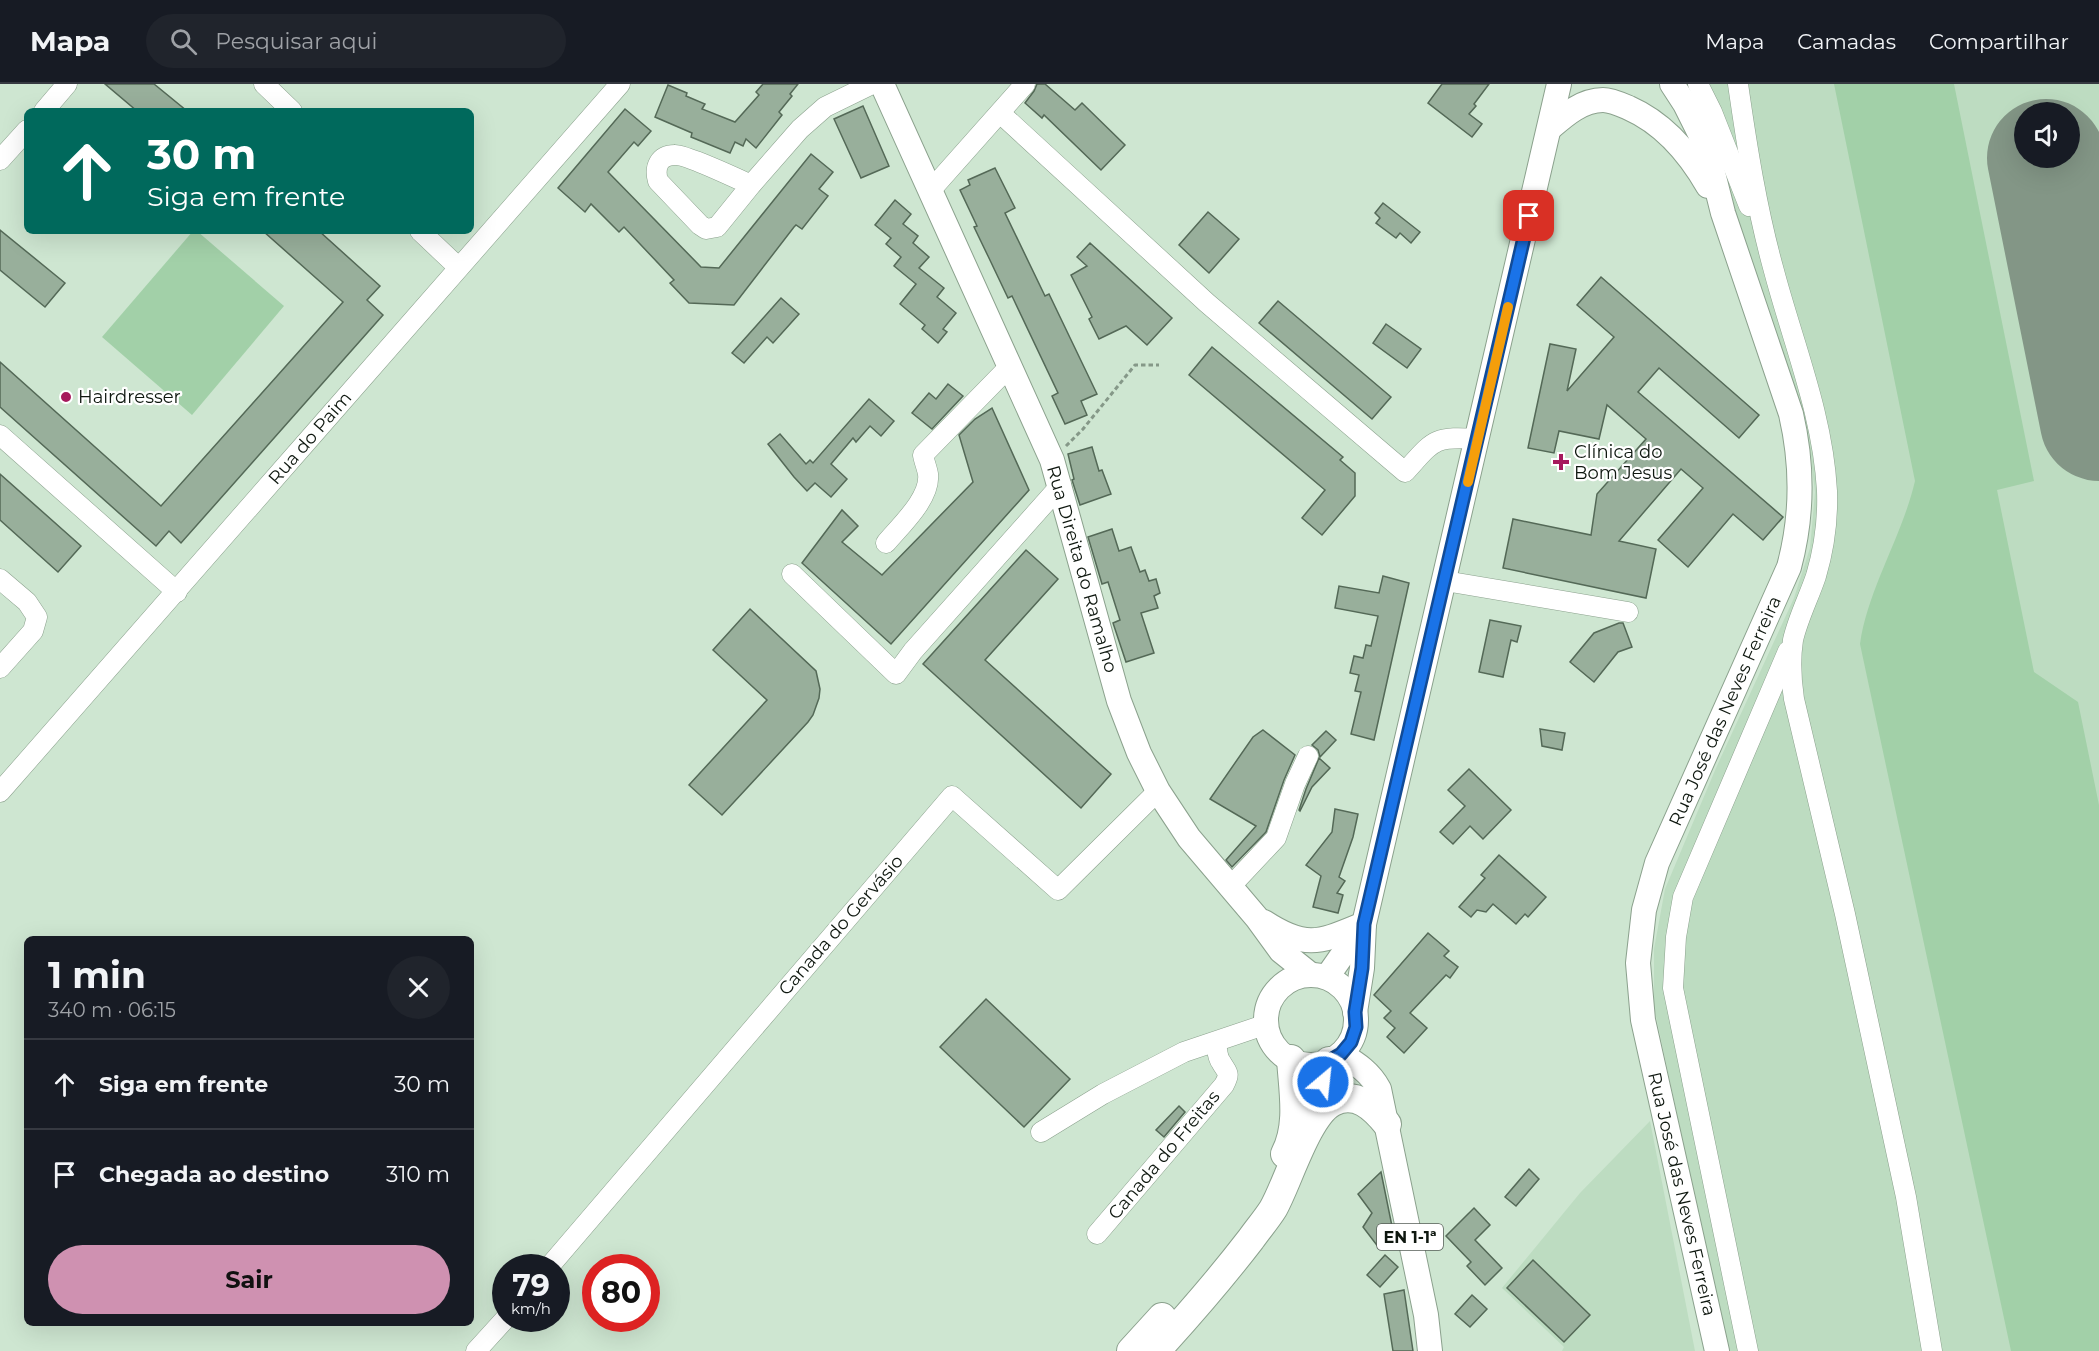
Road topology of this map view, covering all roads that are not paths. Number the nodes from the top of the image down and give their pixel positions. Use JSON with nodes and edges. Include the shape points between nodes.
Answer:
{"nodes":[{"id":1,"x":67,"y":84,"type":"edge"},
{"id":2,"x":264,"y":84,"type":"edge"},
{"id":3,"x":620,"y":84,"type":"edge"},
{"id":4,"x":872,"y":84,"type":"edge"},
{"id":5,"x":882,"y":84,"type":"edge"},
{"id":6,"x":1025,"y":84,"type":"edge"},
{"id":7,"x":1560,"y":84,"type":"edge"},
{"id":8,"x":1672,"y":84,"type":"edge"},
{"id":9,"x":1698,"y":84,"type":"edge"},
{"id":10,"x":1738,"y":84,"type":"edge"},
{"id":11,"x":47,"y":108,"type":"edge"},
{"id":12,"x":289,"y":108,"type":"edge"},
{"id":13,"x":1000,"y":113,"type":"junction"},
{"id":14,"x":1550,"y":128,"type":"junction"},
{"id":15,"x":24,"y":133,"type":"edge"},
{"id":16,"x":0,"y":160,"type":"edge"},
{"id":17,"x":751,"y":185,"type":"junction"},
{"id":18,"x":930,"y":191,"type":"junction"},
{"id":19,"x":1723,"y":213,"type":"junction"},
{"id":20,"x":423,"y":234,"type":"edge"},
{"id":21,"x":458,"y":267,"type":"junction"},
{"id":22,"x":1773,"y":269,"type":"junction"},
{"id":23,"x":1010,"y":366,"type":"junction"},
{"id":24,"x":0,"y":435,"type":"edge"},
{"id":25,"x":1478,"y":439,"type":"junction"},
{"id":26,"x":1061,"y":485,"type":"junction"},
{"id":27,"x":886,"y":543,"type":"dead end"},
{"id":28,"x":792,"y":574,"type":"dead end"},
{"id":29,"x":0,"y":579,"type":"edge"},
{"id":30,"x":1444,"y":581,"type":"junction"},
{"id":31,"x":177,"y":592,"type":"junction"},
{"id":32,"x":1628,"y":612,"type":"dead end"},
{"id":33,"x":1794,"y":638,"type":"junction"},
{"id":34,"x":0,"y":668,"type":"edge"},
{"id":35,"x":1308,"y":756,"type":"dead end"},
{"id":36,"x":1158,"y":791,"type":"junction"},
{"id":37,"x":0,"y":792,"type":"edge"},
{"id":38,"x":1230,"y":887,"type":"junction"},
{"id":39,"x":1364,"y":924,"type":"junction"},
{"id":40,"x":1263,"y":927,"type":"junction"},
{"id":41,"x":1319,"y":976,"type":"junction"},
{"id":42,"x":1274,"y":994,"type":"junction"},
{"id":43,"x":1355,"y":1012,"type":"junction"},
{"id":44,"x":1267,"y":1024,"type":"junction"},
{"id":45,"x":1216,"y":1042,"type":"junction"},
{"id":46,"x":1335,"y":1057,"type":"junction"},
{"id":47,"x":1291,"y":1059,"type":"junction"},
{"id":48,"x":1387,"y":1124,"type":"junction"},
{"id":49,"x":1041,"y":1132,"type":"dead end"},
{"id":50,"x":1303,"y":1144,"type":"junction"},
{"id":51,"x":1097,"y":1234,"type":"dead end"},
{"id":52,"x":560,"y":1254,"type":"edge"},
{"id":53,"x":493,"y":1332,"type":"edge"},
{"id":54,"x":476,"y":1351,"type":"edge"},
{"id":55,"x":1131,"y":1351,"type":"edge"},
{"id":56,"x":1156,"y":1351,"type":"edge"},
{"id":57,"x":1430,"y":1351,"type":"edge"},
{"id":58,"x":1717,"y":1351,"type":"edge"},
{"id":59,"x":1748,"y":1351,"type":"edge"},
{"id":60,"x":1932,"y":1351,"type":"edge"}],
"edges":[{"from":1,"to":11,"type":"street"},
{"from":2,"to":12,"type":"street"},
{"from":3,"to":21,"type":"street","name":"Rua do Paim"},
{"from":4,"to":17,"type":"street","via":[[825,107]]},
{"from":5,"to":18,"type":"main road","name":"Rua Direita do Ramalho"},
{"from":6,"to":13,"type":"street"},
{"from":7,"to":14,"type":"main road"},
{"from":8,"to":19,"type":"main road","name":"Rua José das Neves Ferreira","via":[[1700,134]]},
{"from":9,"to":22,"type":"street"},
{"from":10,"to":22,"type":"street","via":[[1752,178]]},
{"from":13,"to":18,"type":"street"},
{"from":13,"to":25,"type":"street","via":[[1207,303],[1405,471],[1431,444],[1442,439]]},
{"from":14,"to":19,"type":"main road","via":[[1583,104],[1603,100],[1622,104],[1661,127],[1683,149]]},
{"from":14,"to":25,"type":"main road"},
{"from":15,"to":16,"type":"street"},
{"from":17,"to":17,"type":"street","via":[[717,227],[706,229],[658,181],[656,173],[663,157],[677,154]]},
{"from":18,"to":23,"type":"main road","name":"Rua Direita do Ramalho"},
{"from":19,"to":58,"type":"main road","name":"Rua José das Neves Ferreira","via":[[1791,414],[1801,473],[1800,515],[1789,567],[1657,863],[1644,910],[1638,963],[1643,1020]]},
{"from":20,"to":21,"type":"street"},
{"from":21,"to":31,"type":"street","name":"Rua do Paim"},
{"from":22,"to":33,"type":"street","via":[[1812,402],[1827,492],[1822,551]]},
{"from":23,"to":26,"type":"main road","name":"Rua Direita do Ramalho"},
{"from":23,"to":27,"type":"street","via":[[923,455],[928,474],[923,494]]},
{"from":24,"to":31,"type":"street"},
{"from":25,"to":30,"type":"main road"},
{"from":26,"to":28,"type":"street","via":[[896,674]]},
{"from":26,"to":36,"type":"main road","name":"Rua Direita do Ramalho","via":[[1119,701]]},
{"from":29,"to":34,"type":"street","via":[[27,602],[37,617],[33,631]]},
{"from":30,"to":32,"type":"street"},
{"from":30,"to":39,"type":"main road"},
{"from":31,"to":37,"type":"street","name":"Rua do Paim"},
{"from":33,"to":59,"type":"street","via":[[1683,897],[1673,978]]},
{"from":33,"to":60,"type":"street","via":[[1794,699],[1904,1186]]},
{"from":35,"to":38,"type":"street","via":[[1276,838]]},
{"from":36,"to":38,"type":"main road","name":"Rua Direita do Ramalho","via":[[1189,838]]},
{"from":36,"to":52,"type":"street","name":"Canada do Gervásio","via":[[1058,890],[952,796]]},
{"from":38,"to":40,"type":"main road","name":"Rua Direita do Ramalho"},
{"from":39,"to":40,"type":"main road","via":[[1328,939],[1308,941]]},
{"from":39,"to":41,"type":"main road"},
{"from":39,"to":43,"type":"main road"},
{"from":40,"to":41,"type":"main road","name":"Rua Direita do Ramalho","via":[[1281,951]]},
{"from":40,"to":42,"type":"main road"},
{"from":41,"to":42,"type":"main road","via":[[1290,980]]},
{"from":41,"to":43,"type":"main road","via":[[1340,985]]},
{"from":42,"to":44,"type":"main road"},
{"from":43,"to":46,"type":"main road","via":[[1351,1042]]},
{"from":44,"to":45,"type":"street"},
{"from":44,"to":47,"type":"main road","via":[[1279,1051]]},
{"from":45,"to":49,"type":"street","via":[[1174,1057]]},
{"from":45,"to":51,"type":"street","name":"Canada do Freitas","via":[[1220,1062],[1228,1069],[1224,1085]]},
{"from":46,"to":47,"type":"main road","via":[[1310,1064]]},
{"from":46,"to":48,"type":"main road","number":"EN 1-1ª","via":[[1361,1066],[1373,1078]]},
{"from":46,"to":50,"type":"highway"},
{"from":47,"to":55,"type":"highway","via":[[1295,1113],[1291,1142],[1263,1200]]},
{"from":48,"to":50,"type":"highway","via":[[1369,1105],[1341,1099],[1322,1111]]},
{"from":48,"to":57,"type":"main road","number":"EN 1-1ª"},
{"from":50,"to":56,"type":"highway","via":[[1273,1209],[1207,1295]]},
{"from":53,"to":54,"type":"street"}]}
